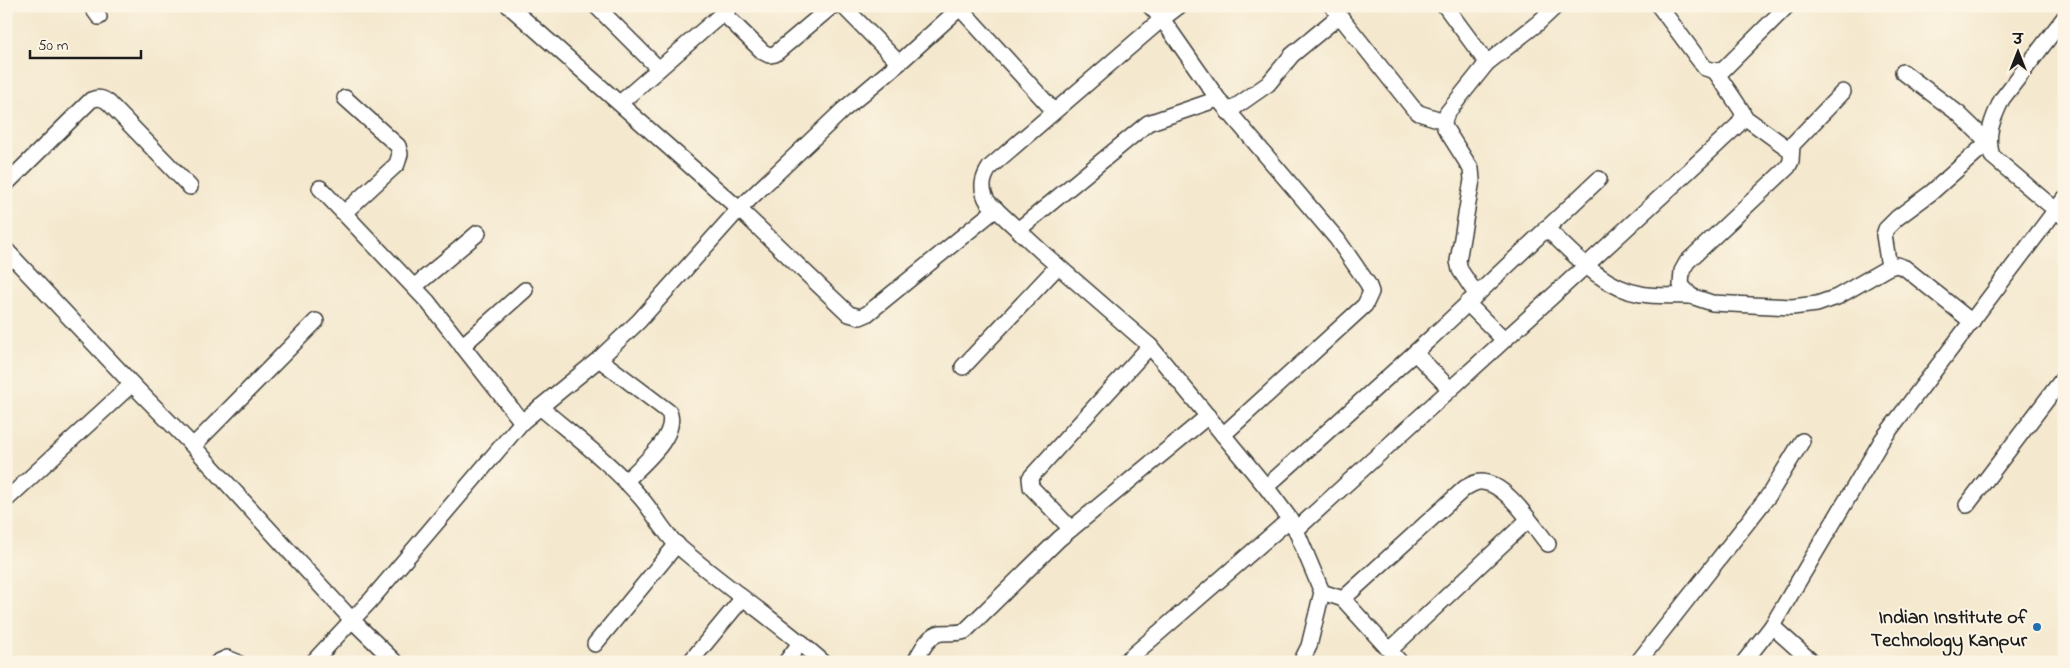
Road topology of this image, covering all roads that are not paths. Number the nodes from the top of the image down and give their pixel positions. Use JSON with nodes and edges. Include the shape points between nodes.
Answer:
{"nodes":[{"id":1,"x":509,"y":6,"type":"edge"},
{"id":2,"x":832,"y":6,"type":"edge"},
{"id":3,"x":843,"y":6,"type":"edge"},
{"id":4,"x":1150,"y":6,"type":"edge"},
{"id":5,"x":1179,"y":6,"type":"edge"},
{"id":6,"x":1446,"y":6,"type":"edge"},
{"id":7,"x":1556,"y":6,"type":"edge"},
{"id":8,"x":1660,"y":6,"type":"edge"},
{"id":9,"x":1787,"y":6,"type":"edge"},
{"id":10,"x":961,"y":7,"type":"edge"},
{"id":11,"x":605,"y":9,"type":"edge"},
{"id":12,"x":727,"y":10,"type":"edge"},
{"id":13,"x":1335,"y":11,"type":"edge"},
{"id":14,"x":2064,"y":18,"type":"edge"},
{"id":15,"x":1162,"y":19,"type":"junction"},
{"id":16,"x":899,"y":63,"type":"junction"},
{"id":17,"x":1487,"y":63,"type":"junction"},
{"id":18,"x":659,"y":69,"type":"junction"},
{"id":19,"x":1715,"y":71,"type":"junction"},
{"id":20,"x":1904,"y":72,"type":"dead end"},
{"id":21,"x":1843,"y":92,"type":"dead end"},
{"id":22,"x":344,"y":98,"type":"dead end"},
{"id":23,"x":1218,"y":99,"type":"junction"},
{"id":24,"x":620,"y":103,"type":"junction"},
{"id":25,"x":1054,"y":111,"type":"junction"},
{"id":26,"x":1228,"y":112,"type":"junction"},
{"id":27,"x":1743,"y":116,"type":"junction"},
{"id":28,"x":1444,"y":121,"type":"junction"},
{"id":29,"x":1988,"y":142,"type":"junction"},
{"id":30,"x":1790,"y":150,"type":"junction"},
{"id":31,"x":1599,"y":179,"type":"dead end"},
{"id":32,"x":6,"y":184,"type":"edge"},
{"id":33,"x":190,"y":187,"type":"dead end"},
{"id":34,"x":320,"y":188,"type":"dead end"},
{"id":35,"x":739,"y":209,"type":"junction"},
{"id":36,"x":996,"y":209,"type":"junction"},
{"id":37,"x":2061,"y":209,"type":"edge"},
{"id":38,"x":344,"y":213,"type":"junction"},
{"id":39,"x":1546,"y":228,"type":"junction"},
{"id":40,"x":1018,"y":230,"type":"junction"},
{"id":41,"x":478,"y":233,"type":"dead end"},
{"id":42,"x":6,"y":250,"type":"edge"},
{"id":43,"x":1058,"y":266,"type":"junction"},
{"id":44,"x":1587,"y":266,"type":"junction"},
{"id":45,"x":1889,"y":267,"type":"junction"},
{"id":46,"x":414,"y":287,"type":"junction"},
{"id":47,"x":525,"y":290,"type":"dead end"},
{"id":48,"x":1691,"y":296,"type":"junction"},
{"id":49,"x":1472,"y":298,"type":"junction"},
{"id":50,"x":316,"y":321,"type":"dead end"},
{"id":51,"x":1972,"y":322,"type":"junction"},
{"id":52,"x":1504,"y":340,"type":"junction"},
{"id":53,"x":462,"y":346,"type":"junction"},
{"id":54,"x":1150,"y":346,"type":"junction"},
{"id":55,"x":1415,"y":353,"type":"junction"},
{"id":56,"x":599,"y":359,"type":"junction"},
{"id":57,"x":963,"y":367,"type":"dead end"},
{"id":58,"x":2064,"y":377,"type":"edge"},
{"id":59,"x":132,"y":384,"type":"junction"},
{"id":60,"x":1449,"y":388,"type":"junction"},
{"id":61,"x":540,"y":407,"type":"junction"},
{"id":62,"x":1208,"y":416,"type":"junction"},
{"id":63,"x":522,"y":422,"type":"junction"},
{"id":64,"x":1223,"y":435,"type":"junction"},
{"id":65,"x":1802,"y":441,"type":"dead end"},
{"id":66,"x":193,"y":446,"type":"junction"},
{"id":67,"x":626,"y":482,"type":"junction"},
{"id":68,"x":1266,"y":487,"type":"junction"},
{"id":69,"x":6,"y":500,"type":"edge"},
{"id":70,"x":1967,"y":505,"type":"dead end"},
{"id":71,"x":1528,"y":520,"type":"junction"},
{"id":72,"x":1293,"y":525,"type":"junction"},
{"id":73,"x":1071,"y":529,"type":"junction"},
{"id":74,"x":677,"y":544,"type":"junction"},
{"id":75,"x":1548,"y":544,"type":"dead end"},
{"id":76,"x":1322,"y":592,"type":"junction"},
{"id":77,"x":742,"y":599,"type":"junction"},
{"id":78,"x":1343,"y":599,"type":"junction"},
{"id":79,"x":352,"y":620,"type":"junction"},
{"id":80,"x":1772,"y":626,"type":"junction"},
{"id":81,"x":801,"y":642,"type":"junction"},
{"id":82,"x":595,"y":644,"type":"dead end"},
{"id":83,"x":1395,"y":656,"type":"edge"},
{"id":84,"x":218,"y":662,"type":"edge"},
{"id":85,"x":237,"y":662,"type":"edge"},
{"id":86,"x":313,"y":662,"type":"edge"},
{"id":87,"x":395,"y":662,"type":"edge"},
{"id":88,"x":690,"y":662,"type":"edge"},
{"id":89,"x":786,"y":662,"type":"edge"},
{"id":90,"x":823,"y":662,"type":"edge"},
{"id":91,"x":916,"y":662,"type":"edge"},
{"id":92,"x":1125,"y":662,"type":"edge"},
{"id":93,"x":1301,"y":662,"type":"edge"},
{"id":94,"x":1638,"y":662,"type":"edge"},
{"id":95,"x":1744,"y":662,"type":"edge"},
{"id":96,"x":1812,"y":662,"type":"edge"}],
"edges":[{"from":1,"to":24,"type":"street"},
{"from":2,"to":12,"type":"street","via":[[776,54],[769,55]]},
{"from":3,"to":16,"type":"street"},
{"from":4,"to":15,"type":"street"},
{"from":5,"to":15,"type":"street"},
{"from":6,"to":17,"type":"street"},
{"from":7,"to":17,"type":"street"},
{"from":8,"to":19,"type":"street","via":[[1705,68]]},
{"from":9,"to":19,"type":"street","via":[[1723,70]]},
{"from":10,"to":16,"type":"street"},
{"from":10,"to":25,"type":"street"},
{"from":11,"to":18,"type":"street"},
{"from":12,"to":18,"type":"street"},
{"from":13,"to":26,"type":"street","via":[[1268,84]]},
{"from":13,"to":28,"type":"street","via":[[1413,108],[1418,113]]},
{"from":14,"to":29,"type":"street","via":[[2002,99]]},
{"from":15,"to":23,"type":"street"},
{"from":15,"to":25,"type":"street"},
{"from":16,"to":35,"type":"street","via":[[842,111]]},
{"from":17,"to":28,"type":"street"},
{"from":18,"to":24,"type":"street"},
{"from":19,"to":27,"type":"street"},
{"from":20,"to":29,"type":"street","via":[[1959,114]]},
{"from":21,"to":30,"type":"street","via":[[1792,144]]},
{"from":22,"to":38,"type":"street","via":[[398,146],[400,154],[397,164]]},
{"from":23,"to":26,"type":"street"},
{"from":23,"to":40,"type":"street","via":[[1148,123]]},
{"from":24,"to":35,"type":"street"},
{"from":25,"to":36,"type":"street","via":[[984,175],[983,194]]},
{"from":26,"to":64,"type":"street","via":[[1337,239],[1368,284],[1370,292],[1365,305]]},
{"from":27,"to":30,"type":"street"},
{"from":27,"to":44,"type":"street","via":[[1738,125]]},
{"from":28,"to":49,"type":"street","via":[[1470,169],[1472,190],[1458,261]]},
{"from":29,"to":37,"type":"street","via":[[1992,156]]},
{"from":29,"to":45,"type":"street","via":[[1886,229]]},
{"from":30,"to":48,"type":"street","via":[[1788,167],[1687,262],[1682,271],[1681,285]]},
{"from":31,"to":39,"type":"street"},
{"from":32,"to":33,"type":"street","via":[[92,100],[103,98]]},
{"from":34,"to":38,"type":"street"},
{"from":35,"to":36,"type":"street","via":[[849,314],[860,317],[868,314]]},
{"from":35,"to":56,"type":"street","via":[[638,321]]},
{"from":36,"to":40,"type":"street"},
{"from":37,"to":51,"type":"street"},
{"from":38,"to":46,"type":"street"},
{"from":39,"to":44,"type":"street"},
{"from":39,"to":49,"type":"street"},
{"from":40,"to":43,"type":"street"},
{"from":41,"to":46,"type":"street"},
{"from":42,"to":59,"type":"street"},
{"from":43,"to":54,"type":"street"},
{"from":43,"to":57,"type":"street"},
{"from":44,"to":48,"type":"street","via":[[1612,284],[1640,294]]},
{"from":44,"to":52,"type":"street"},
{"from":45,"to":48,"type":"street","via":[[1837,298],[1817,304],[1792,307],[1712,303]]},
{"from":45,"to":51,"type":"street","via":[[1905,268]]},
{"from":46,"to":53,"type":"street"},
{"from":47,"to":53,"type":"street"},
{"from":49,"to":52,"type":"street"},
{"from":49,"to":55,"type":"street"},
{"from":50,"to":66,"type":"street"},
{"from":51,"to":80,"type":"street","via":[[1882,440]]},
{"from":52,"to":60,"type":"street"},
{"from":53,"to":63,"type":"street"},
{"from":54,"to":62,"type":"street"},
{"from":54,"to":73,"type":"street","via":[[1030,478],[1031,487]]},
{"from":55,"to":60,"type":"street"},
{"from":55,"to":68,"type":"street"},
{"from":56,"to":61,"type":"street"},
{"from":56,"to":67,"type":"street","via":[[670,412],[671,416],[668,436]]},
{"from":58,"to":70,"type":"street"},
{"from":59,"to":66,"type":"street"},
{"from":59,"to":69,"type":"street"},
{"from":60,"to":72,"type":"street"},
{"from":61,"to":63,"type":"street"},
{"from":61,"to":67,"type":"street"},
{"from":62,"to":64,"type":"street"},
{"from":62,"to":73,"type":"street"},
{"from":63,"to":79,"type":"street"},
{"from":64,"to":68,"type":"street"},
{"from":65,"to":94,"type":"street","via":[[1768,495]]},
{"from":66,"to":79,"type":"street"},
{"from":67,"to":74,"type":"street"},
{"from":68,"to":72,"type":"street"},
{"from":71,"to":75,"type":"street"},
{"from":71,"to":78,"type":"street","via":[[1506,493],[1490,483],[1477,481],[1465,488]]},
{"from":71,"to":83,"type":"street"},
{"from":72,"to":76,"type":"street"},
{"from":72,"to":92,"type":"street"},
{"from":73,"to":91,"type":"street","via":[[965,631],[941,633],[928,640]]},
{"from":74,"to":77,"type":"street"},
{"from":74,"to":82,"type":"street"},
{"from":76,"to":78,"type":"street"},
{"from":76,"to":93,"type":"street","via":[[1309,646]]},
{"from":77,"to":81,"type":"street"},
{"from":77,"to":88,"type":"street"},
{"from":78,"to":83,"type":"street"},
{"from":79,"to":86,"type":"street"},
{"from":79,"to":87,"type":"street"},
{"from":80,"to":95,"type":"street"},
{"from":80,"to":96,"type":"street"},
{"from":81,"to":89,"type":"street"},
{"from":81,"to":90,"type":"street"},
{"from":84,"to":85,"type":"street","via":[[227,658]]}]}
